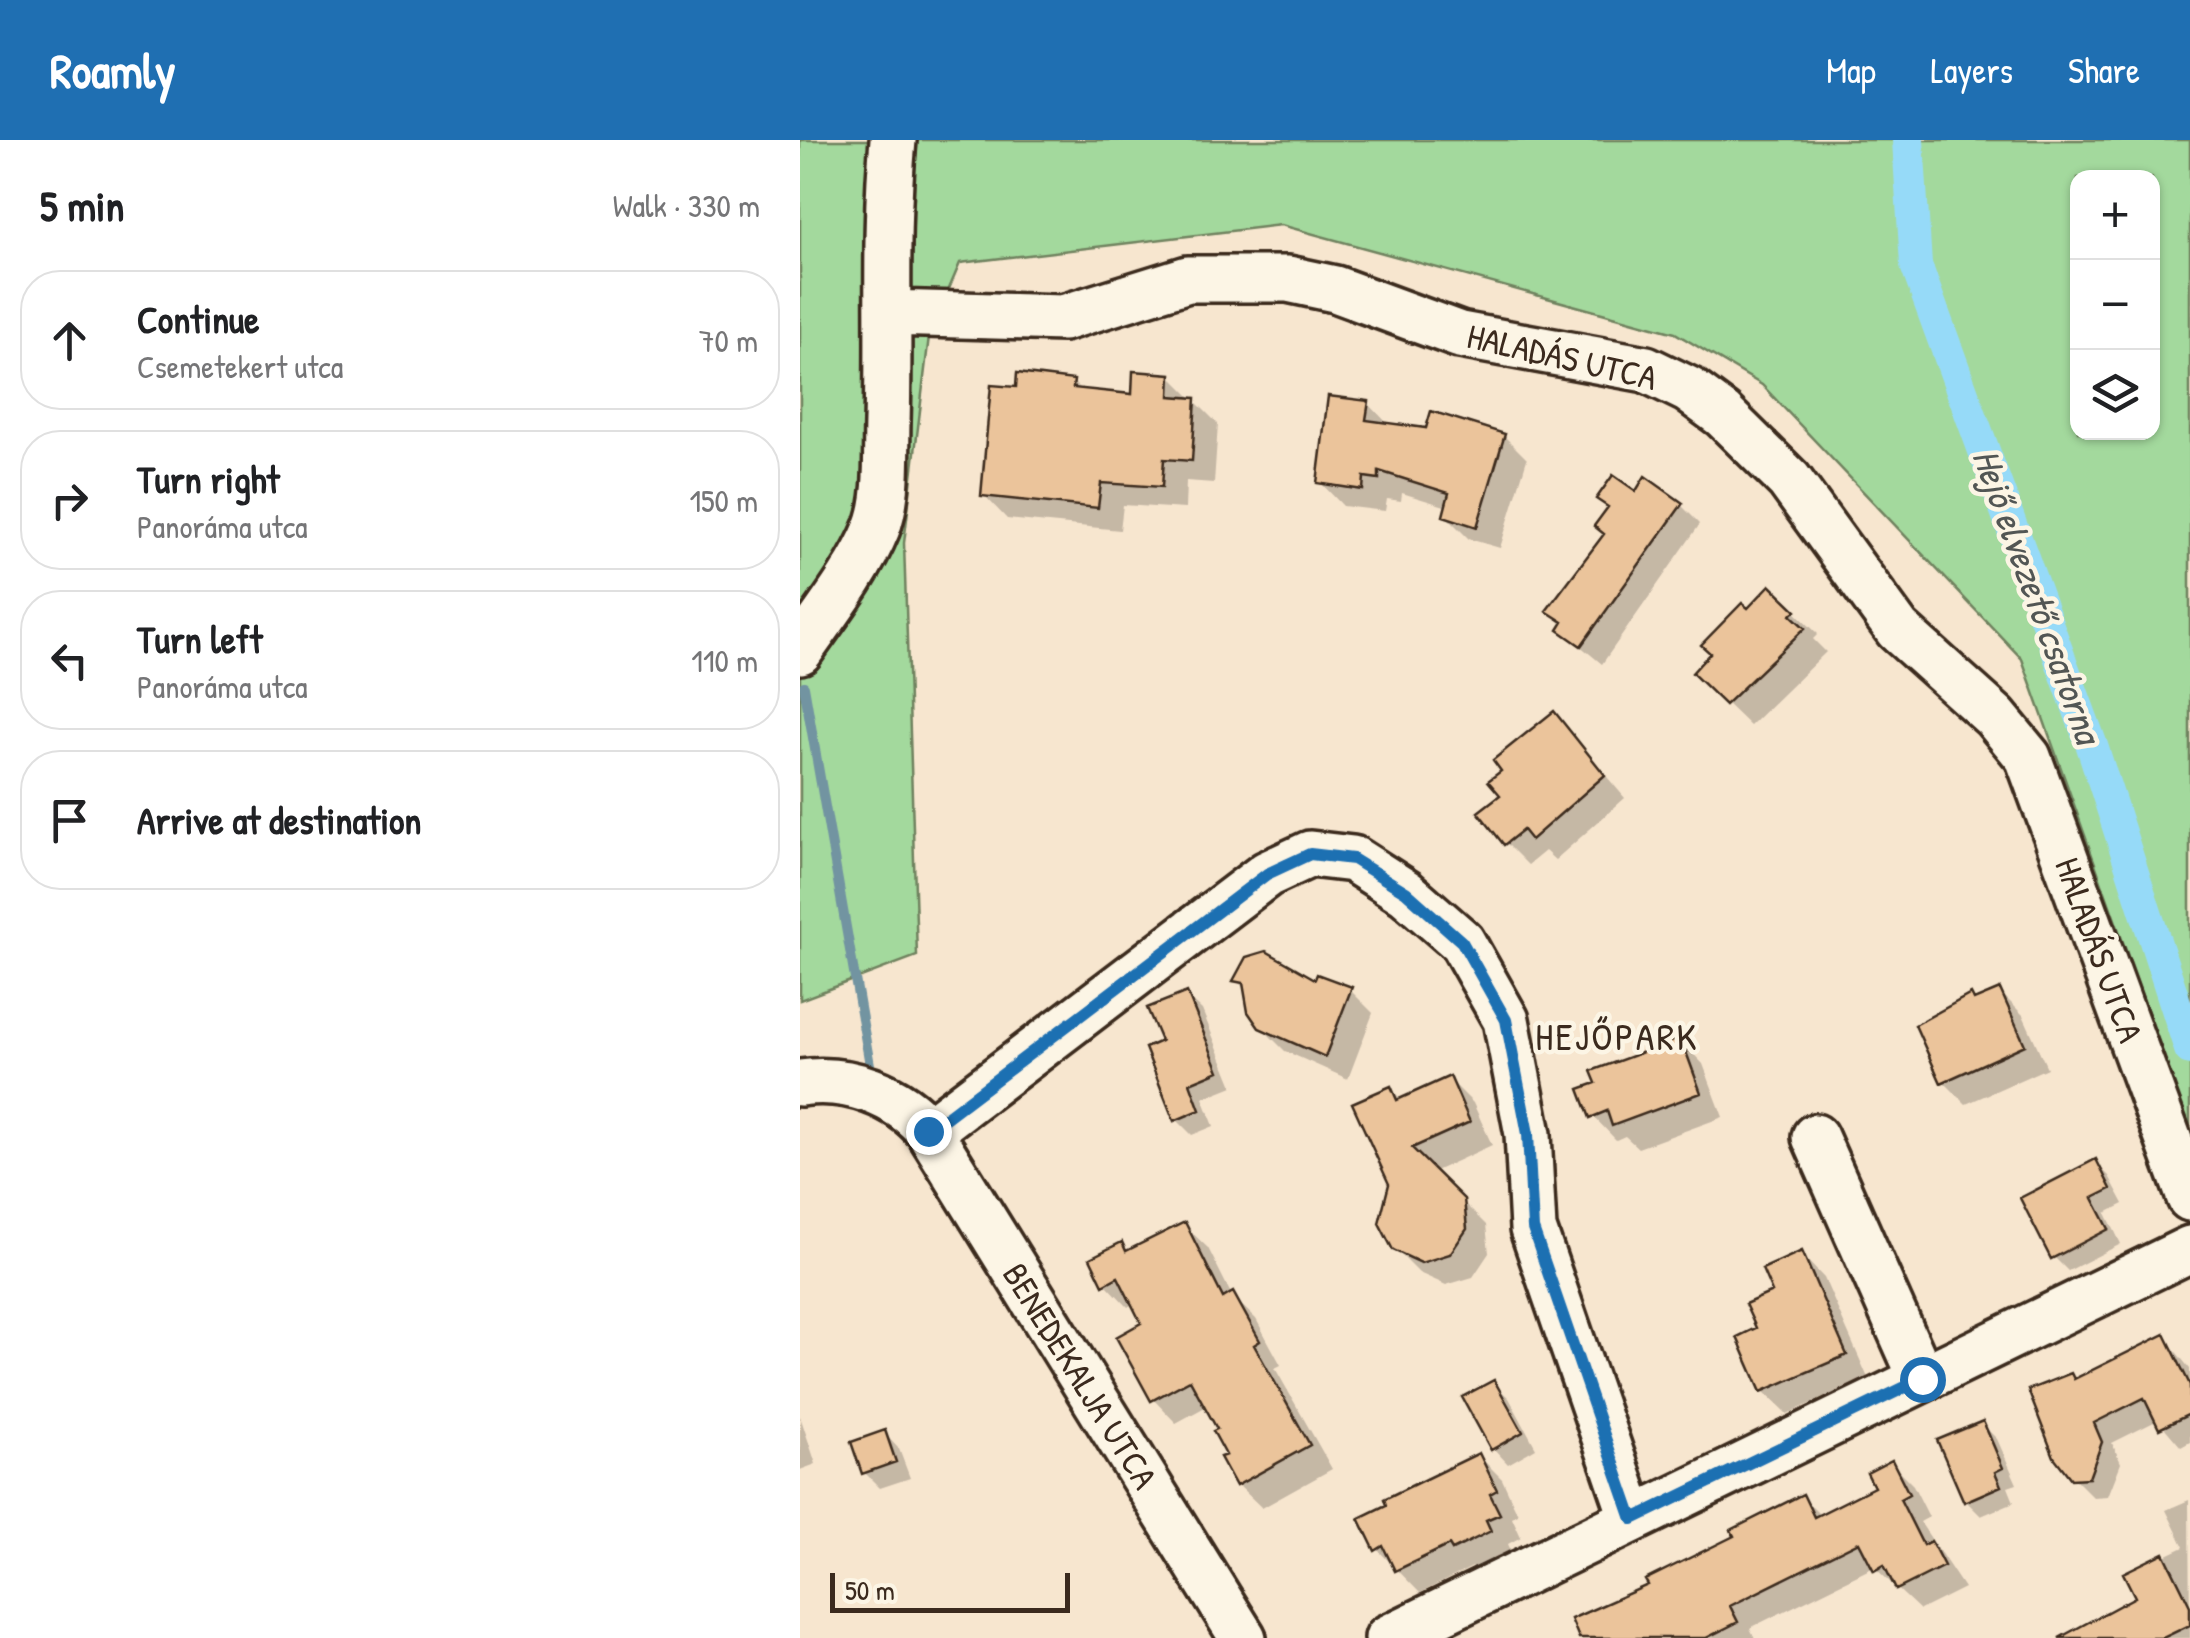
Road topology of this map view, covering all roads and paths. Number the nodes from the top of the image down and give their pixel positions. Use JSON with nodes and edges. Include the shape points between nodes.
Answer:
{"nodes":[{"id":1,"x":893,"y":140,"type":"edge"},
{"id":2,"x":890,"y":313,"type":"junction"},
{"id":3,"x":800,"y":651,"type":"edge"},
{"id":4,"x":800,"y":1083,"type":"edge"},
{"id":5,"x":922,"y":1123,"type":"junction"},
{"id":6,"x":1815,"y":1137,"type":"dead end"},
{"id":7,"x":2190,"y":1198,"type":"edge"},
{"id":8,"x":2190,"y":1249,"type":"edge"},
{"id":9,"x":1922,"y":1379,"type":"junction"},
{"id":10,"x":1633,"y":1519,"type":"junction"},
{"id":11,"x":1243,"y":1638,"type":"edge"},
{"id":12,"x":1388,"y":1638,"type":"edge"}],
"edges":[{"from":1,"to":2,"type":"street","via":[[885,223]]},
{"from":2,"to":3,"type":"street","via":[[878,524]]},
{"from":2,"to":7,"type":"street","name":"HALADÁS UTCA","via":[[1062,318],[1188,279],[1288,278],[1460,336],[1646,368],[1689,390],[1789,480],[1898,630],[2028,757]]},
{"from":4,"to":5,"type":"street","via":[[821,1080],[896,1099]]},
{"from":5,"to":10,"type":"street","via":[[1267,874],[1310,854],[1353,859],[1406,892],[1462,942],[1506,1020],[1528,1134],[1533,1229]]},
{"from":5,"to":11,"type":"street","name":"BENEDEKALJA UTCA"},
{"from":6,"to":9,"type":"street"},
{"from":8,"to":9,"type":"street"},
{"from":9,"to":10,"type":"street"},
{"from":10,"to":12,"type":"street"}]}
